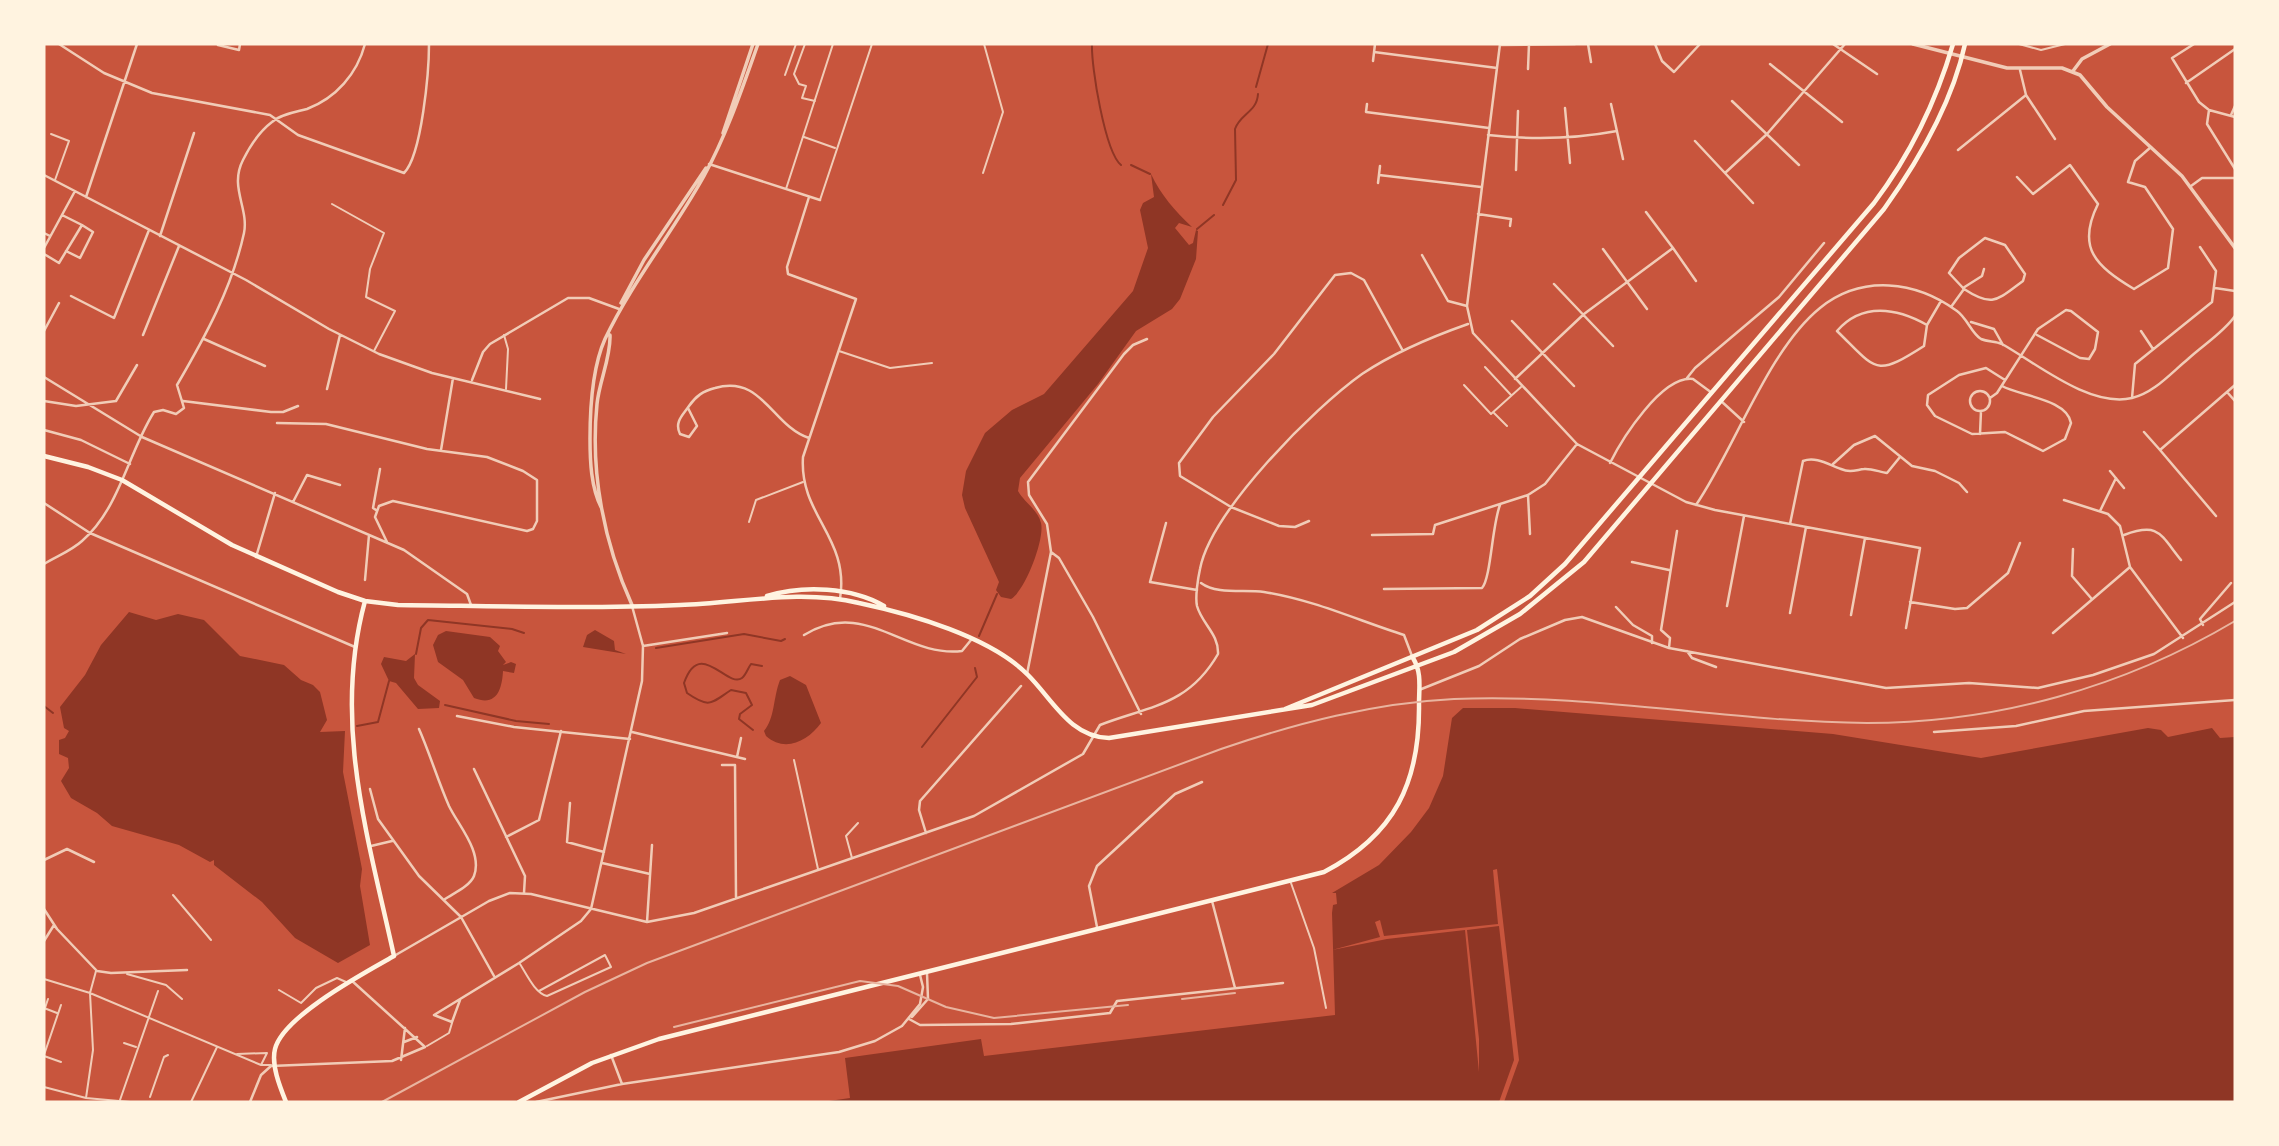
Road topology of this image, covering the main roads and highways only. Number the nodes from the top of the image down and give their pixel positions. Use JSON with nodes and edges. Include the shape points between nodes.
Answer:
{"nodes":[{"id":1,"x":1953,"y":44,"type":"edge"},
{"id":2,"x":1965,"y":44,"type":"edge"},
{"id":3,"x":44,"y":456,"type":"edge"},
{"id":4,"x":759,"y":599,"type":"junction"},
{"id":5,"x":365,"y":601,"type":"junction"},
{"id":6,"x":891,"y":610,"type":"junction"},
{"id":7,"x":1413,"y":658,"type":"junction"},
{"id":8,"x":1415,"y":667,"type":"junction"},
{"id":9,"x":1284,"y":709,"type":"junction"},
{"id":10,"x":286,"y":1102,"type":"edge"},
{"id":11,"x":519,"y":1102,"type":"edge"}],
"edges":[{"from":1,"to":7,"type":"main road","via":[[1937,91],[1902,165],[1823,266],[1622,502],[1551,578],[1510,610]]},
{"from":2,"to":8,"type":"main road","via":[[1936,125],[1905,180],[1807,303],[1584,562],[1490,633]]},
{"from":3,"to":5,"type":"main road","via":[[122,480],[256,557]]},
{"from":4,"to":5,"type":"main road","via":[[682,605]]},
{"from":4,"to":6,"type":"main road","via":[[840,599]]},
{"from":4,"to":6,"type":"main road","via":[[780,592],[841,592]]},
{"from":5,"to":10,"type":"main road","via":[[355,648],[350,719],[394,956],[317,1003],[284,1033],[275,1047]]},
{"from":6,"to":9,"type":"main road","via":[[1000,653],[1027,674],[1070,723],[1095,736]]},
{"from":7,"to":8,"type":"main road"},
{"from":7,"to":9,"type":"main road"},
{"from":8,"to":9,"type":"main road","via":[[1312,705]]},
{"from":8,"to":11,"type":"main road","via":[[1419,730],[1410,782],[1386,825],[1341,863],[1291,883],[659,1039],[611,1055]]}]}
